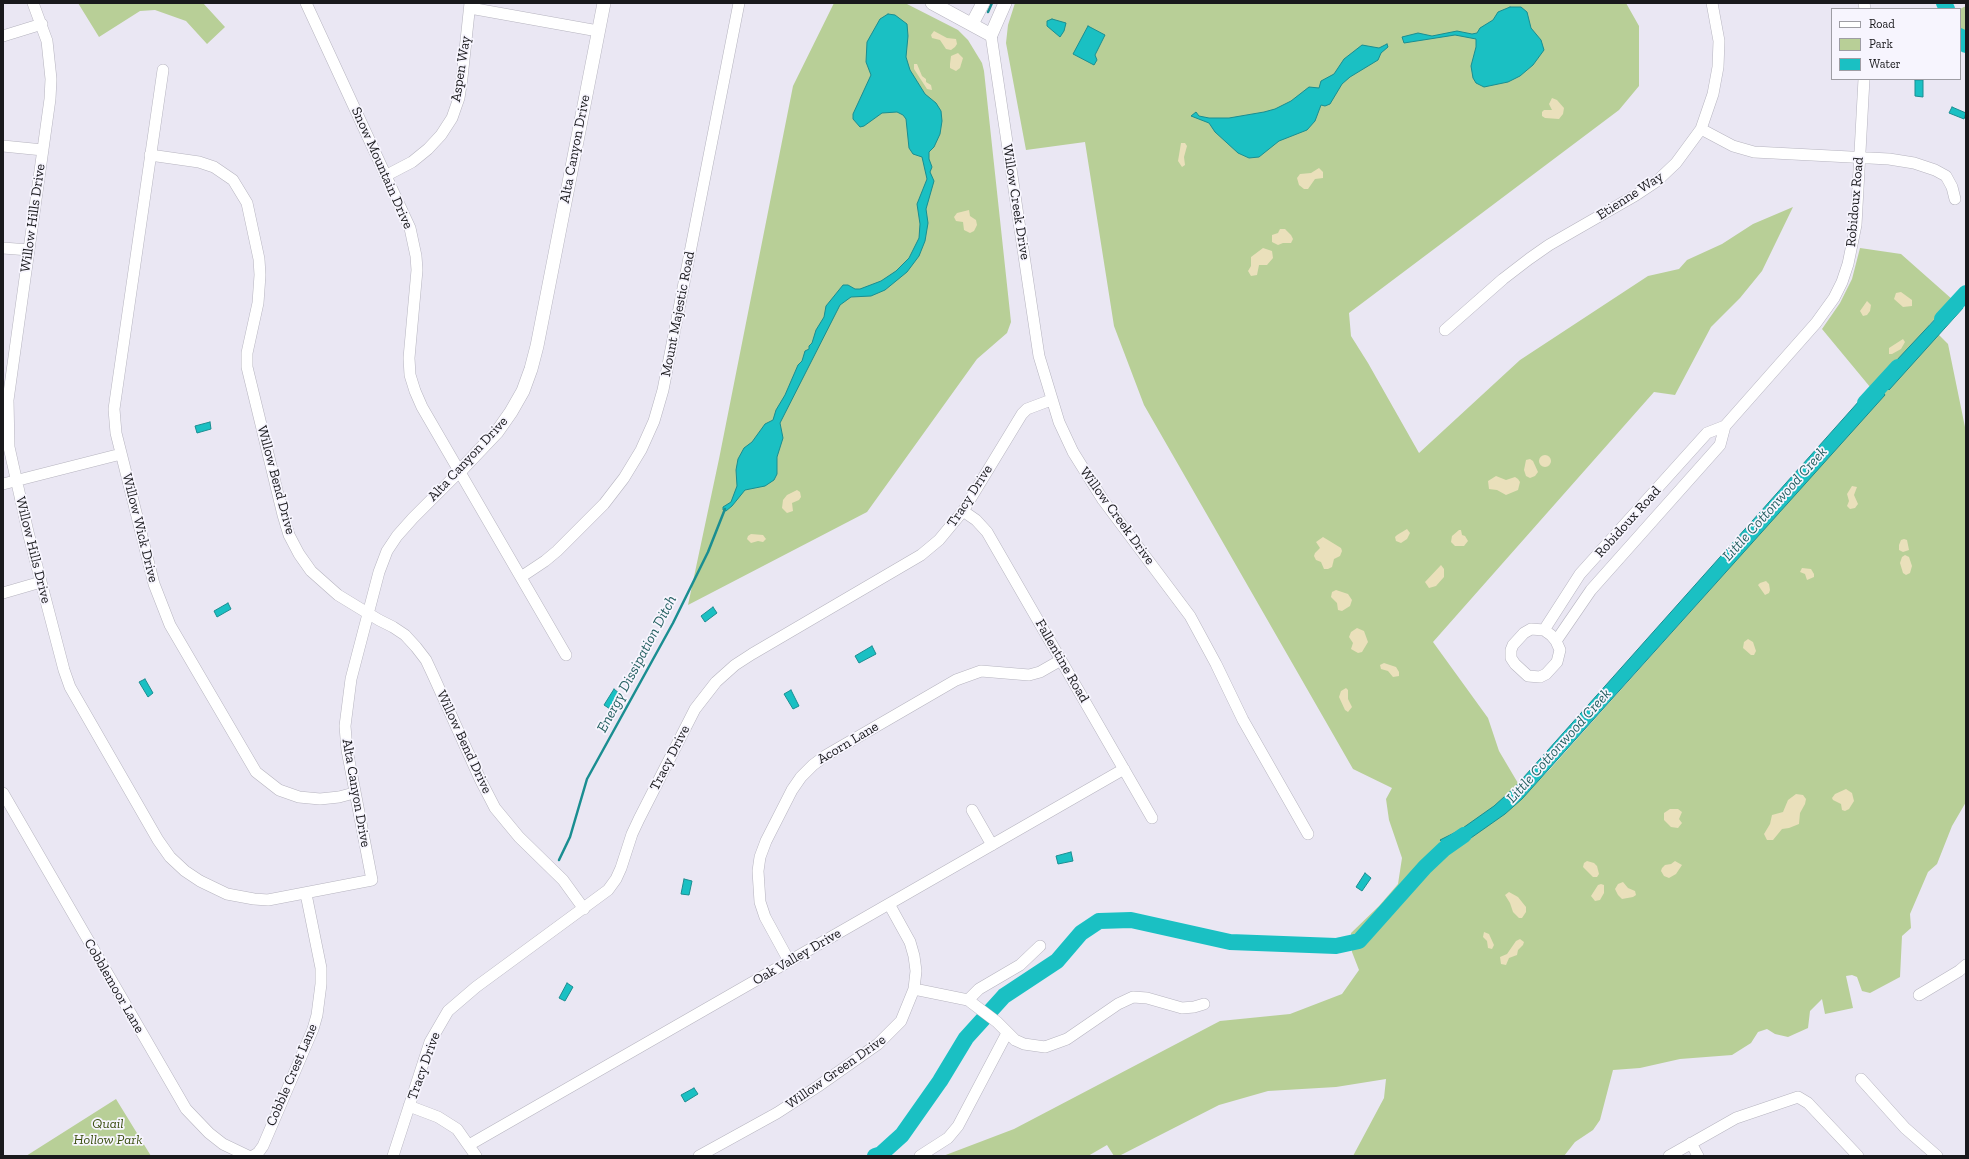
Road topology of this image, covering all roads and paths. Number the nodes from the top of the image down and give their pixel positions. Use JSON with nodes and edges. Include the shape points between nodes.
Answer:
{"nodes":[{"id":1,"x":33,"y":3,"type":"edge"},
{"id":2,"x":306,"y":3,"type":"edge"},
{"id":3,"x":604,"y":3,"type":"edge"},
{"id":4,"x":739,"y":3,"type":"edge"},
{"id":5,"x":932,"y":3,"type":"edge"},
{"id":6,"x":983,"y":3,"type":"edge"},
{"id":7,"x":1005,"y":3,"type":"edge"},
{"id":8,"x":1712,"y":3,"type":"edge"},
{"id":9,"x":470,"y":5,"type":"edge"},
{"id":10,"x":42,"y":24,"type":"junction"},
{"id":11,"x":972,"y":24,"type":"junction"},
{"id":12,"x":598,"y":32,"type":"junction"},
{"id":13,"x":991,"y":35,"type":"junction"},
{"id":14,"x":3,"y":36,"type":"edge"},
{"id":15,"x":163,"y":70,"type":"dead end"},
{"id":16,"x":1864,"y":80,"type":"edge"},
{"id":17,"x":1701,"y":129,"type":"junction"},
{"id":18,"x":3,"y":146,"type":"edge"},
{"id":19,"x":43,"y":150,"type":"junction"},
{"id":20,"x":150,"y":155,"type":"junction"},
{"id":21,"x":1859,"y":158,"type":"junction"},
{"id":22,"x":387,"y":175,"type":"junction"},
{"id":23,"x":1955,"y":199,"type":"dead end"},
{"id":24,"x":3,"y":248,"type":"edge"},
{"id":25,"x":29,"y":250,"type":"junction"},
{"id":26,"x":1445,"y":330,"type":"dead end"},
{"id":27,"x":7,"y":374,"type":"edge"},
{"id":28,"x":1051,"y":400,"type":"junction"},
{"id":29,"x":1725,"y":426,"type":"junction"},
{"id":30,"x":121,"y":454,"type":"junction"},
{"id":31,"x":460,"y":471,"type":"junction"},
{"id":32,"x":16,"y":481,"type":"junction"},
{"id":33,"x":3,"y":484,"type":"edge"},
{"id":34,"x":963,"y":511,"type":"junction"},
{"id":35,"x":521,"y":577,"type":"junction"},
{"id":36,"x":41,"y":582,"type":"junction"},
{"id":37,"x":3,"y":593,"type":"edge"},
{"id":38,"x":368,"y":613,"type":"junction"},
{"id":39,"x":1544,"y":630,"type":"junction"},
{"id":40,"x":1556,"y":641,"type":"junction"},
{"id":41,"x":566,"y":655,"type":"dead end"},
{"id":42,"x":1061,"y":660,"type":"junction"},
{"id":43,"x":1124,"y":769,"type":"junction"},
{"id":44,"x":354,"y":793,"type":"junction"},
{"id":45,"x":3,"y":794,"type":"edge"},
{"id":46,"x":972,"y":810,"type":"dead end"},
{"id":47,"x":1152,"y":818,"type":"dead end"},
{"id":48,"x":1308,"y":834,"type":"dead end"},
{"id":49,"x":992,"y":845,"type":"junction"},
{"id":50,"x":372,"y":880,"type":"joint"},
{"id":51,"x":306,"y":894,"type":"junction"},
{"id":52,"x":888,"y":904,"type":"junction"},
{"id":53,"x":584,"y":909,"type":"junction"},
{"id":54,"x":1040,"y":946,"type":"dead end"},
{"id":55,"x":789,"y":961,"type":"junction"},
{"id":56,"x":1966,"y":965,"type":"edge"},
{"id":57,"x":914,"y":989,"type":"junction"},
{"id":58,"x":1919,"y":995,"type":"dead end"},
{"id":59,"x":972,"y":1002,"type":"junction"},
{"id":60,"x":1204,"y":1004,"type":"dead end"},
{"id":61,"x":1007,"y":1033,"type":"junction"},
{"id":62,"x":1861,"y":1079,"type":"dead end"},
{"id":63,"x":409,"y":1106,"type":"junction"},
{"id":64,"x":1691,"y":1143,"type":"junction"},
{"id":65,"x":469,"y":1145,"type":"junction"},
{"id":66,"x":248,"y":1156,"type":"edge"},
{"id":67,"x":253,"y":1156,"type":"edge"},
{"id":68,"x":393,"y":1156,"type":"edge"},
{"id":69,"x":476,"y":1156,"type":"edge"},
{"id":70,"x":699,"y":1156,"type":"edge"},
{"id":71,"x":920,"y":1156,"type":"edge"},
{"id":72,"x":1669,"y":1156,"type":"edge"},
{"id":73,"x":1698,"y":1156,"type":"edge"},
{"id":74,"x":1858,"y":1156,"type":"edge"},
{"id":75,"x":1937,"y":1156,"type":"edge"}],
"edges":[{"from":1,"to":10,"type":"street","name":"Willow Hills Drive"},
{"from":2,"to":22,"type":"street","name":"Snow Mountain Drive"},
{"from":3,"to":12,"type":"street","name":"Alta Canyon Drive"},
{"from":4,"to":35,"type":"street","name":"Mount Majestic Road","via":[[663,390],[654,421],[641,450],[604,504],[557,551]]},
{"from":5,"to":11,"type":"street"},
{"from":6,"to":11,"type":"street"},
{"from":7,"to":13,"type":"street"},
{"from":8,"to":17,"type":"street","name":"Etienne Way","via":[[1719,41],[1718,67],[1713,94]]},
{"from":9,"to":12,"type":"street"},
{"from":9,"to":22,"type":"street","name":"Aspen Way","via":[[459,98],[452,118],[428,149],[412,162]]},
{"from":10,"to":14,"type":"street"},
{"from":10,"to":19,"type":"street","name":"Willow Hills Drive","via":[[47,41],[51,79]]},
{"from":11,"to":13,"type":"street"},
{"from":12,"to":31,"type":"street","name":"Alta Canyon Drive","via":[[531,369],[523,391],[498,432]]},
{"from":13,"to":28,"type":"street","name":"Willow Creek Drive","via":[[1039,356]]},
{"from":15,"to":20,"type":"street","name":"Willow Wick Drive"},
{"from":16,"to":21,"type":"street","name":"Robidoux Road"},
{"from":17,"to":21,"type":"street","via":[[1733,146],[1754,152]]},
{"from":17,"to":26,"type":"street","name":"Etienne Way","via":[[1676,163],[1657,181],[1529,259]]},
{"from":18,"to":19,"type":"street"},
{"from":19,"to":25,"type":"street","name":"Willow Hills Drive"},
{"from":20,"to":30,"type":"street","name":"Willow Wick Drive","via":[[115,400],[115,426]]},
{"from":20,"to":38,"type":"street","name":"Willow Bend Drive","via":[[199,162],[214,167],[233,180],[244,197],[251,215],[260,275],[247,367],[283,515],[289,535],[311,570],[338,595]]},
{"from":21,"to":23,"type":"street","via":[[1914,163],[1935,170],[1946,176]]},
{"from":21,"to":29,"type":"street","name":"Robidoux Road","via":[[1856,225],[1853,246],[1842,282],[1816,323]]},
{"from":22,"to":31,"type":"street","name":"Snow Mountain Drive","via":[[410,228],[416,256],[410,375],[422,407]]},
{"from":24,"to":25,"type":"street"},
{"from":25,"to":27,"type":"street","name":"Willow Hills Drive"},
{"from":27,"to":32,"type":"street","name":"Willow Hills Drive","via":[[7,430]]},
{"from":28,"to":34,"type":"street","name":"Tracy Drive","via":[[1027,409],[1022,414]]},
{"from":28,"to":48,"type":"street","name":"Willow Creek Drive","via":[[1073,452],[1088,477],[1171,589],[1199,632],[1243,720]]},
{"from":29,"to":39,"type":"street","name":"Robidoux Road","via":[[1707,433],[1580,574]]},
{"from":29,"to":40,"type":"street","name":"Robidoux Road","via":[[1720,445],[1591,590]]},
{"from":30,"to":32,"type":"street"},
{"from":30,"to":44,"type":"street","name":"Willow Wick Drive","via":[[154,584],[164,612],[251,765],[270,784],[299,797],[320,799]]},
{"from":31,"to":35,"type":"street","name":"Snow Mountain Drive"},
{"from":31,"to":38,"type":"street","name":"Alta Canyon Drive","via":[[413,518],[387,551]]},
{"from":32,"to":33,"type":"street"},
{"from":32,"to":36,"type":"street","name":"Willow Hills Drive"},
{"from":34,"to":42,"type":"street","name":"Fallentine Road","via":[[988,532]]},
{"from":34,"to":53,"type":"street","name":"Tracy Drive","via":[[939,540],[921,555],[752,654],[716,682],[695,709],[639,819],[616,879],[608,890]]},
{"from":35,"to":41,"type":"street","name":"Snow Mountain Drive"},
{"from":36,"to":37,"type":"street"},
{"from":36,"to":51,"type":"street","name":"Willow Hills Drive","via":[[70,687],[170,857],[200,881],[227,894],[254,900]]},
{"from":38,"to":44,"type":"street","name":"Alta Canyon Drive","via":[[347,703],[347,750]]},
{"from":38,"to":53,"type":"street","name":"Willow Bend Drive","via":[[404,635],[426,660],[495,808],[519,837],[563,880]]},
{"from":39,"to":40,"type":"street"},
{"from":39,"to":40,"type":"street","via":[[1524,633],[1513,645],[1510,650],[1514,664],[1528,676],[1540,677],[1546,674],[1560,656]]},
{"from":42,"to":43,"type":"street","name":"Fallentine Road"},
{"from":42,"to":55,"type":"street","name":"Acorn Lane","via":[[1029,675],[981,671],[956,680],[825,756],[801,777],[766,841],[758,871],[760,902],[765,917]]},
{"from":43,"to":47,"type":"street","name":"Fallentine Road"},
{"from":43,"to":49,"type":"street","name":"Oak Valley Drive"},
{"from":44,"to":50,"type":"street","name":"Alta Canyon Drive"},
{"from":45,"to":66,"type":"street","name":"Cobblemoor Lane","via":[[186,1109],[209,1133]]},
{"from":46,"to":49,"type":"street"},
{"from":49,"to":52,"type":"street","name":"Oak Valley Drive"},
{"from":50,"to":51,"type":"street","name":"Willow Hills Drive"},
{"from":51,"to":67,"type":"street","name":"Cobble Crest Lane","via":[[321,968],[317,1015],[263,1146]]},
{"from":52,"to":55,"type":"street","name":"Oak Valley Drive"},
{"from":52,"to":57,"type":"street","name":"Willow Green Drive","via":[[910,942],[916,971]]},
{"from":53,"to":63,"type":"street","name":"Tracy Drive","via":[[476,986],[448,1011],[430,1042]]},
{"from":54,"to":59,"type":"street","via":[[1020,965],[979,989]]},
{"from":55,"to":65,"type":"street","name":"Oak Valley Drive"},
{"from":56,"to":58,"type":"street"},
{"from":57,"to":59,"type":"street"},
{"from":57,"to":70,"type":"street","name":"Willow Green Drive","via":[[901,1020],[878,1044],[777,1113]]},
{"from":59,"to":61,"type":"street","via":[[998,1022]]},
{"from":60,"to":61,"type":"street","via":[[1182,1008],[1147,998],[1133,997],[1118,1004],[1067,1039],[1045,1047],[1024,1044]]},
{"from":61,"to":71,"type":"street","via":[[958,1126],[948,1138]]},
{"from":62,"to":75,"type":"street","via":[[1906,1128]]},
{"from":63,"to":65,"type":"street","name":"Tracy Drive","via":[[448,1122]]},
{"from":63,"to":68,"type":"street"},
{"from":64,"to":72,"type":"street"},
{"from":64,"to":73,"type":"street"},
{"from":64,"to":74,"type":"street","via":[[1736,1118],[1798,1097],[1808,1103]]},
{"from":65,"to":69,"type":"street","name":"Tracy Drive"}]}
